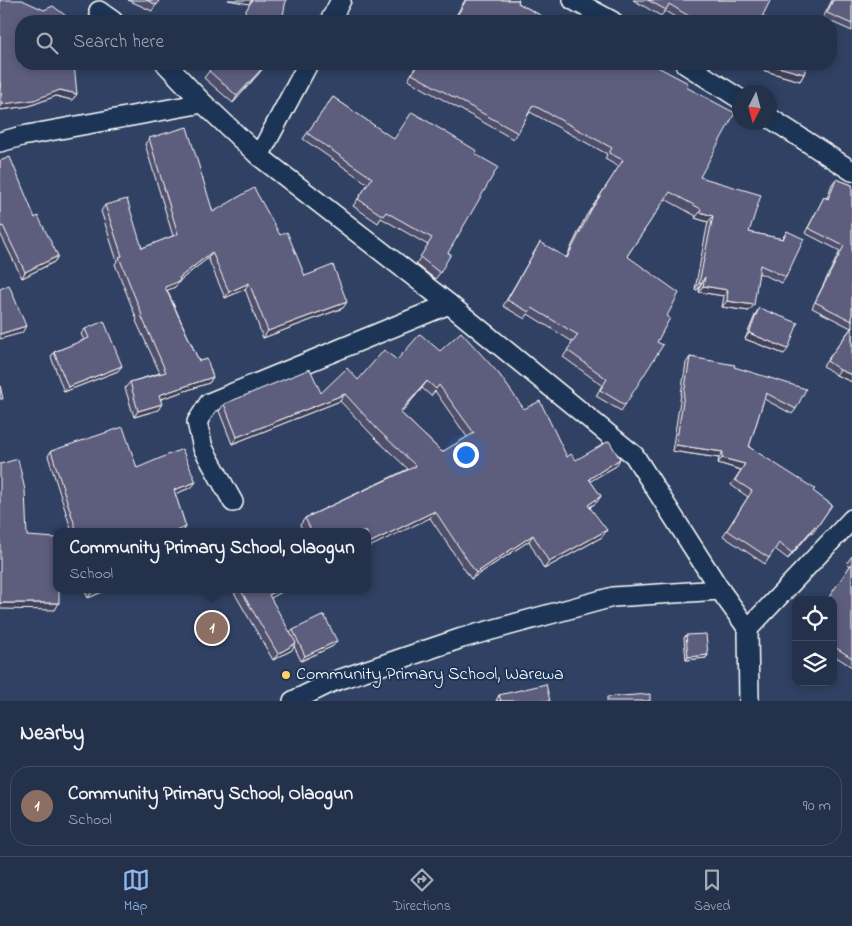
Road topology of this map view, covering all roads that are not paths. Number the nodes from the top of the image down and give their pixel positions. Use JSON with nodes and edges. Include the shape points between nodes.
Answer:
{"nodes":[{"id":1,"x":341,"y":0,"type":"edge"},
{"id":2,"x":573,"y":0,"type":"edge"},
{"id":3,"x":333,"y":15,"type":"edge"},
{"id":4,"x":601,"y":15,"type":"edge"},
{"id":5,"x":172,"y":70,"type":"edge"},
{"id":6,"x":305,"y":70,"type":"edge"},
{"id":7,"x":694,"y":70,"type":"edge"},
{"id":8,"x":732,"y":94,"type":"edge"},
{"id":9,"x":202,"y":103,"type":"junction"},
{"id":10,"x":777,"y":123,"type":"edge"},
{"id":11,"x":0,"y":142,"type":"edge"},
{"id":12,"x":259,"y":156,"type":"junction"},
{"id":13,"x":852,"y":171,"type":"edge"},
{"id":14,"x":448,"y":304,"type":"junction"},
{"id":15,"x":233,"y":502,"type":"dead end"},
{"id":16,"x":852,"y":518,"type":"edge"},
{"id":17,"x":720,"y":590,"type":"junction"},
{"id":18,"x":748,"y":629,"type":"junction"},
{"id":19,"x":293,"y":701,"type":"edge"},
{"id":20,"x":749,"y":701,"type":"edge"}],
"edges":[{"from":1,"to":3,"type":"street"},
{"from":2,"to":4,"type":"street"},
{"from":5,"to":9,"type":"street"},
{"from":6,"to":12,"type":"street"},
{"from":7,"to":8,"type":"street"},
{"from":9,"to":11,"type":"street"},
{"from":9,"to":12,"type":"street"},
{"from":10,"to":13,"type":"street"},
{"from":12,"to":14,"type":"street"},
{"from":14,"to":15,"type":"street","via":[[209,403],[197,422],[203,448]]},
{"from":14,"to":17,"type":"street","via":[[634,455]]},
{"from":16,"to":18,"type":"street"},
{"from":17,"to":18,"type":"street"},
{"from":17,"to":19,"type":"street","via":[[613,598],[462,638],[332,682]]},
{"from":18,"to":20,"type":"street"}]}
